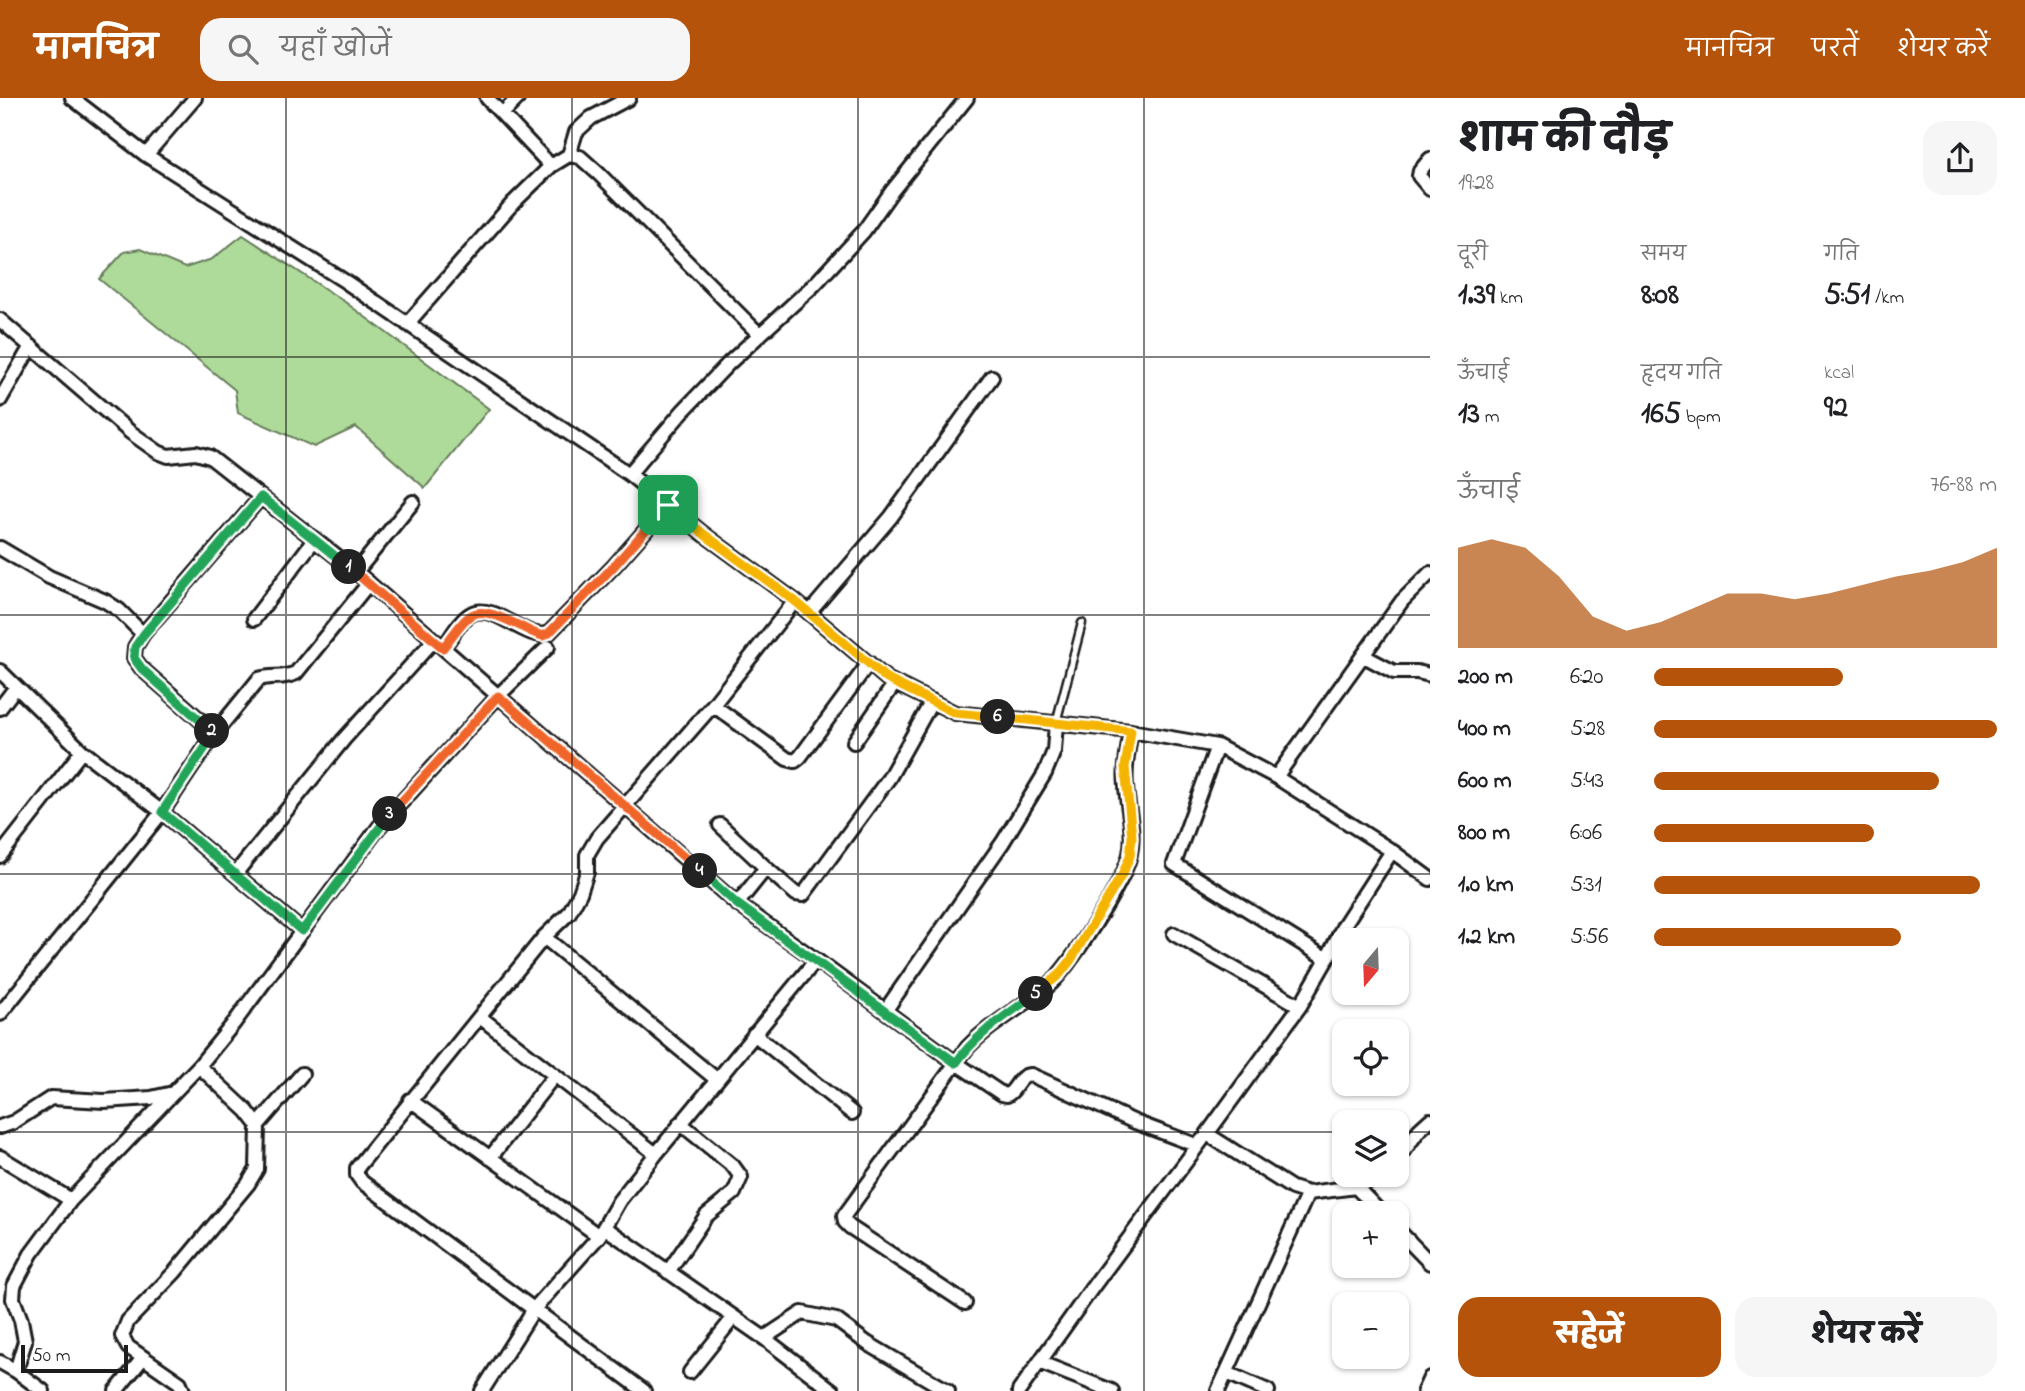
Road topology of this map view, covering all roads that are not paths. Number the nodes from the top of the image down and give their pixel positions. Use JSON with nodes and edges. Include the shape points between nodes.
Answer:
{"nodes":[{"id":1,"x":72,"y":98,"type":"edge"},
{"id":2,"x":195,"y":98,"type":"edge"},
{"id":3,"x":487,"y":98,"type":"edge"},
{"id":4,"x":518,"y":98,"type":"edge"},
{"id":5,"x":629,"y":98,"type":"edge"},
{"id":6,"x":967,"y":98,"type":"edge"},
{"id":7,"x":502,"y":114,"type":"junction"},
{"id":8,"x":146,"y":155,"type":"junction"},
{"id":9,"x":569,"y":155,"type":"junction"},
{"id":10,"x":1430,"y":159,"type":"edge"},
{"id":11,"x":551,"y":166,"type":"junction"},
{"id":12,"x":1430,"y":189,"type":"edge"},
{"id":13,"x":0,"y":320,"type":"edge"},
{"id":14,"x":407,"y":324,"type":"junction"},
{"id":15,"x":760,"y":335,"type":"junction"},
{"id":16,"x":31,"y":346,"type":"junction"},
{"id":17,"x":992,"y":377,"type":"dead end"},
{"id":18,"x":0,"y":400,"type":"edge"},
{"id":19,"x":629,"y":474,"type":"junction"},
{"id":20,"x":261,"y":497,"type":"junction"},
{"id":21,"x":413,"y":502,"type":"dead end"},
{"id":22,"x":668,"y":505,"type":"junction"},
{"id":23,"x":314,"y":540,"type":"junction"},
{"id":24,"x":0,"y":548,"type":"edge"},
{"id":25,"x":356,"y":572,"type":"junction"},
{"id":26,"x":1430,"y":573,"type":"edge"},
{"id":27,"x":369,"y":583,"type":"junction"},
{"id":28,"x":795,"y":601,"type":"junction"},
{"id":29,"x":809,"y":613,"type":"junction"},
{"id":30,"x":254,"y":619,"type":"dead end"},
{"id":31,"x":1082,"y":623,"type":"dead end"},
{"id":32,"x":144,"y":634,"type":"junction"},
{"id":33,"x":439,"y":644,"type":"junction"},
{"id":34,"x":548,"y":647,"type":"dead end"},
{"id":35,"x":1364,"y":656,"type":"junction"},
{"id":36,"x":869,"y":663,"type":"junction"},
{"id":37,"x":0,"y":671,"type":"edge"},
{"id":38,"x":1430,"y":675,"type":"edge"},
{"id":39,"x":895,"y":683,"type":"junction"},
{"id":40,"x":16,"y":687,"type":"junction"},
{"id":41,"x":498,"y":696,"type":"junction"},
{"id":42,"x":932,"y":701,"type":"junction"},
{"id":43,"x":713,"y":705,"type":"junction"},
{"id":44,"x":0,"y":708,"type":"edge"},
{"id":45,"x":1056,"y":723,"type":"junction"},
{"id":46,"x":1131,"y":731,"type":"junction"},
{"id":47,"x":215,"y":733,"type":"junction"},
{"id":48,"x":854,"y":742,"type":"dead end"},
{"id":49,"x":1217,"y":746,"type":"junction"},
{"id":50,"x":82,"y":751,"type":"junction"},
{"id":51,"x":1276,"y":777,"type":"junction"},
{"id":52,"x":625,"y":805,"type":"junction"},
{"id":53,"x":162,"y":812,"type":"junction"},
{"id":54,"x":720,"y":825,"type":"dead end"},
{"id":55,"x":1392,"y":850,"type":"junction"},
{"id":56,"x":0,"y":856,"type":"edge"},
{"id":57,"x":766,"y":868,"type":"junction"},
{"id":58,"x":235,"y":874,"type":"junction"},
{"id":59,"x":1430,"y":879,"type":"edge"},
{"id":60,"x":737,"y":904,"type":"junction"},
{"id":61,"x":302,"y":931,"type":"junction"},
{"id":62,"x":1174,"y":934,"type":"dead end"},
{"id":63,"x":544,"y":937,"type":"junction"},
{"id":64,"x":1327,"y":959,"type":"junction"},
{"id":65,"x":816,"y":960,"type":"junction"},
{"id":66,"x":1300,"y":1006,"type":"junction"},
{"id":67,"x":885,"y":1011,"type":"junction"},
{"id":68,"x":0,"y":1014,"type":"edge"},
{"id":69,"x":480,"y":1017,"type":"junction"},
{"id":70,"x":754,"y":1034,"type":"junction"},
{"id":71,"x":956,"y":1063,"type":"junction"},
{"id":72,"x":199,"y":1066,"type":"junction"},
{"id":73,"x":302,"y":1074,"type":"dead end"},
{"id":74,"x":554,"y":1076,"type":"junction"},
{"id":75,"x":716,"y":1079,"type":"junction"},
{"id":76,"x":173,"y":1092,"type":"junction"},
{"id":77,"x":410,"y":1100,"type":"junction"},
{"id":78,"x":852,"y":1113,"type":"dead end"},
{"id":79,"x":1430,"y":1120,"type":"edge"},
{"id":80,"x":680,"y":1123,"type":"junction"},
{"id":81,"x":258,"y":1125,"type":"junction"},
{"id":82,"x":0,"y":1127,"type":"edge"},
{"id":83,"x":1207,"y":1134,"type":"junction"},
{"id":84,"x":1409,"y":1144,"type":"edge"},
{"id":85,"x":1196,"y":1145,"type":"junction"},
{"id":86,"x":656,"y":1154,"type":"junction"},
{"id":87,"x":0,"y":1157,"type":"edge"},
{"id":88,"x":490,"y":1158,"type":"junction"},
{"id":89,"x":1356,"y":1187,"type":"joint"},
{"id":90,"x":1308,"y":1193,"type":"junction"},
{"id":91,"x":71,"y":1200,"type":"junction"},
{"id":92,"x":1369,"y":1201,"type":"edge"},
{"id":93,"x":602,"y":1231,"type":"junction"},
{"id":94,"x":1409,"y":1241,"type":"edge"},
{"id":95,"x":1430,"y":1262,"type":"edge"},
{"id":96,"x":668,"y":1272,"type":"junction"},
{"id":97,"x":965,"y":1303,"type":"dead end"},
{"id":98,"x":534,"y":1309,"type":"junction"},
{"id":99,"x":734,"y":1317,"type":"junction"},
{"id":100,"x":764,"y":1338,"type":"junction"},
{"id":101,"x":143,"y":1358,"type":"junction"},
{"id":102,"x":0,"y":1362,"type":"edge"},
{"id":103,"x":1041,"y":1363,"type":"junction"},
{"id":104,"x":16,"y":1371,"type":"junction"},
{"id":105,"x":690,"y":1372,"type":"dead end"},
{"id":106,"x":1227,"y":1373,"type":"junction"},
{"id":107,"x":1430,"y":1378,"type":"edge"},
{"id":108,"x":43,"y":1391,"type":"edge"},
{"id":109,"x":116,"y":1391,"type":"edge"},
{"id":110,"x":183,"y":1391,"type":"edge"},
{"id":111,"x":482,"y":1391,"type":"edge"},
{"id":112,"x":644,"y":1391,"type":"edge"},
{"id":113,"x":833,"y":1391,"type":"edge"},
{"id":114,"x":948,"y":1391,"type":"edge"},
{"id":115,"x":1020,"y":1391,"type":"edge"},
{"id":116,"x":1112,"y":1391,"type":"edge"},
{"id":117,"x":1218,"y":1391,"type":"edge"},
{"id":118,"x":1268,"y":1391,"type":"edge"},
{"id":119,"x":1424,"y":1391,"type":"edge"}],
"edges":[{"from":1,"to":8,"type":"street"},
{"from":2,"to":8,"type":"street"},
{"from":3,"to":7,"type":"street"},
{"from":4,"to":7,"type":"street"},
{"from":5,"to":9,"type":"street","via":[[591,118],[576,132]]},
{"from":6,"to":15,"type":"street","via":[[863,232]]},
{"from":7,"to":11,"type":"street"},
{"from":8,"to":14,"type":"street"},
{"from":9,"to":11,"type":"street"},
{"from":9,"to":15,"type":"street","via":[[580,157],[599,174]]},
{"from":10,"to":12,"type":"street","via":[[1419,176]]},
{"from":11,"to":14,"type":"street"},
{"from":13,"to":16,"type":"street"},
{"from":14,"to":19,"type":"street"},
{"from":15,"to":19,"type":"street","via":[[683,411]]},
{"from":16,"to":18,"type":"street"},
{"from":16,"to":20,"type":"street","via":[[158,452],[210,457]]},
{"from":17,"to":29,"type":"street","via":[[891,517]]},
{"from":19,"to":22,"type":"street"},
{"from":20,"to":23,"type":"street"},
{"from":20,"to":32,"type":"street"},
{"from":21,"to":25,"type":"street"},
{"from":22,"to":28,"type":"street"},
{"from":22,"to":33,"type":"street","via":[[549,633],[537,635],[486,612],[474,612]]},
{"from":23,"to":25,"type":"street"},
{"from":23,"to":30,"type":"street"},
{"from":24,"to":32,"type":"street","via":[[48,577],[105,601]]},
{"from":25,"to":27,"type":"street"},
{"from":26,"to":35,"type":"street","via":[[1402,601]]},
{"from":27,"to":33,"type":"street"},
{"from":27,"to":47,"type":"street","via":[[296,673],[259,679]]},
{"from":28,"to":29,"type":"street"},
{"from":28,"to":43,"type":"street"},
{"from":29,"to":36,"type":"street"},
{"from":31,"to":45,"type":"lane"},
{"from":32,"to":47,"type":"street","via":[[134,658]]},
{"from":33,"to":41,"type":"street"},
{"from":33,"to":58,"type":"street","via":[[345,739]]},
{"from":34,"to":41,"type":"street"},
{"from":35,"to":38,"type":"street","via":[[1394,672]]},
{"from":35,"to":51,"type":"street"},
{"from":36,"to":39,"type":"street"},
{"from":36,"to":43,"type":"street","via":[[795,761]]},
{"from":37,"to":40,"type":"street"},
{"from":39,"to":42,"type":"street"},
{"from":39,"to":48,"type":"street"},
{"from":40,"to":44,"type":"street"},
{"from":40,"to":50,"type":"street"},
{"from":41,"to":52,"type":"street"},
{"from":41,"to":61,"type":"street","via":[[379,827]]},
{"from":42,"to":45,"type":"street","via":[[955,713]]},
{"from":42,"to":57,"type":"street","via":[[889,778],[803,895]]},
{"from":43,"to":52,"type":"street"},
{"from":45,"to":46,"type":"street"},
{"from":45,"to":67,"type":"street","via":[[1055,751],[1038,785]]},
{"from":46,"to":49,"type":"street"},
{"from":46,"to":71,"type":"street","via":[[1125,767],[1132,837],[1123,873],[1060,974],[984,1031]]},
{"from":47,"to":53,"type":"street"},
{"from":49,"to":51,"type":"street"},
{"from":49,"to":64,"type":"street","via":[[1174,864]]},
{"from":50,"to":53,"type":"street"},
{"from":50,"to":56,"type":"street"},
{"from":51,"to":55,"type":"street"},
{"from":52,"to":60,"type":"street"},
{"from":52,"to":63,"type":"street","via":[[587,855],[587,872],[569,913]]},
{"from":53,"to":58,"type":"street"},
{"from":53,"to":68,"type":"street"},
{"from":54,"to":57,"type":"street"},
{"from":55,"to":59,"type":"street"},
{"from":55,"to":64,"type":"street"},
{"from":57,"to":60,"type":"street"},
{"from":58,"to":61,"type":"street"},
{"from":60,"to":65,"type":"street"},
{"from":61,"to":72,"type":"street"},
{"from":62,"to":66,"type":"street"},
{"from":63,"to":69,"type":"street"},
{"from":63,"to":75,"type":"street"},
{"from":64,"to":66,"type":"street"},
{"from":65,"to":67,"type":"street"},
{"from":65,"to":70,"type":"street"},
{"from":66,"to":83,"type":"street"},
{"from":67,"to":71,"type":"street"},
{"from":69,"to":74,"type":"street"},
{"from":69,"to":77,"type":"street"},
{"from":70,"to":75,"type":"street"},
{"from":70,"to":78,"type":"street"},
{"from":71,"to":85,"type":"street","via":[[1007,1095],[1021,1077],[1031,1074]]},
{"from":71,"to":97,"type":"street","via":[[844,1216],[850,1227]]},
{"from":72,"to":76,"type":"street"},
{"from":72,"to":81,"type":"street"},
{"from":73,"to":81,"type":"street"},
{"from":74,"to":86,"type":"street"},
{"from":74,"to":88,"type":"street"},
{"from":75,"to":80,"type":"street"},
{"from":76,"to":82,"type":"street","via":[[104,1101],[51,1098]]},
{"from":76,"to":91,"type":"street"},
{"from":77,"to":88,"type":"street"},
{"from":77,"to":98,"type":"street","via":[[357,1168],[357,1175]]},
{"from":79,"to":84,"type":"street"},
{"from":80,"to":86,"type":"street"},
{"from":80,"to":96,"type":"street","via":[[741,1177],[734,1193],[706,1216]]},
{"from":81,"to":101,"type":"street","via":[[257,1169],[248,1184],[128,1321],[122,1336]]},
{"from":83,"to":85,"type":"street"},
{"from":83,"to":90,"type":"street","via":[[1292,1188]]},
{"from":85,"to":103,"type":"street"},
{"from":86,"to":93,"type":"street"},
{"from":87,"to":91,"type":"street"},
{"from":88,"to":93,"type":"street"},
{"from":89,"to":90,"type":"street"},
{"from":89,"to":92,"type":"street"},
{"from":90,"to":106,"type":"street"},
{"from":91,"to":104,"type":"street","via":[[14,1286],[13,1299],[25,1341]]},
{"from":93,"to":96,"type":"street"},
{"from":93,"to":98,"type":"street"},
{"from":94,"to":95,"type":"street"},
{"from":96,"to":99,"type":"street"},
{"from":98,"to":111,"type":"street"},
{"from":98,"to":112,"type":"street"},
{"from":99,"to":100,"type":"street"},
{"from":99,"to":105,"type":"street"},
{"from":100,"to":113,"type":"street"},
{"from":100,"to":114,"type":"street","via":[[802,1313],[827,1317]]},
{"from":101,"to":109,"type":"street"},
{"from":101,"to":110,"type":"street","via":[[180,1383]]},
{"from":102,"to":104,"type":"street"},
{"from":103,"to":115,"type":"street"},
{"from":103,"to":116,"type":"street"},
{"from":104,"to":108,"type":"street"},
{"from":106,"to":117,"type":"street"},
{"from":106,"to":118,"type":"street"},
{"from":107,"to":119,"type":"street"}]}
